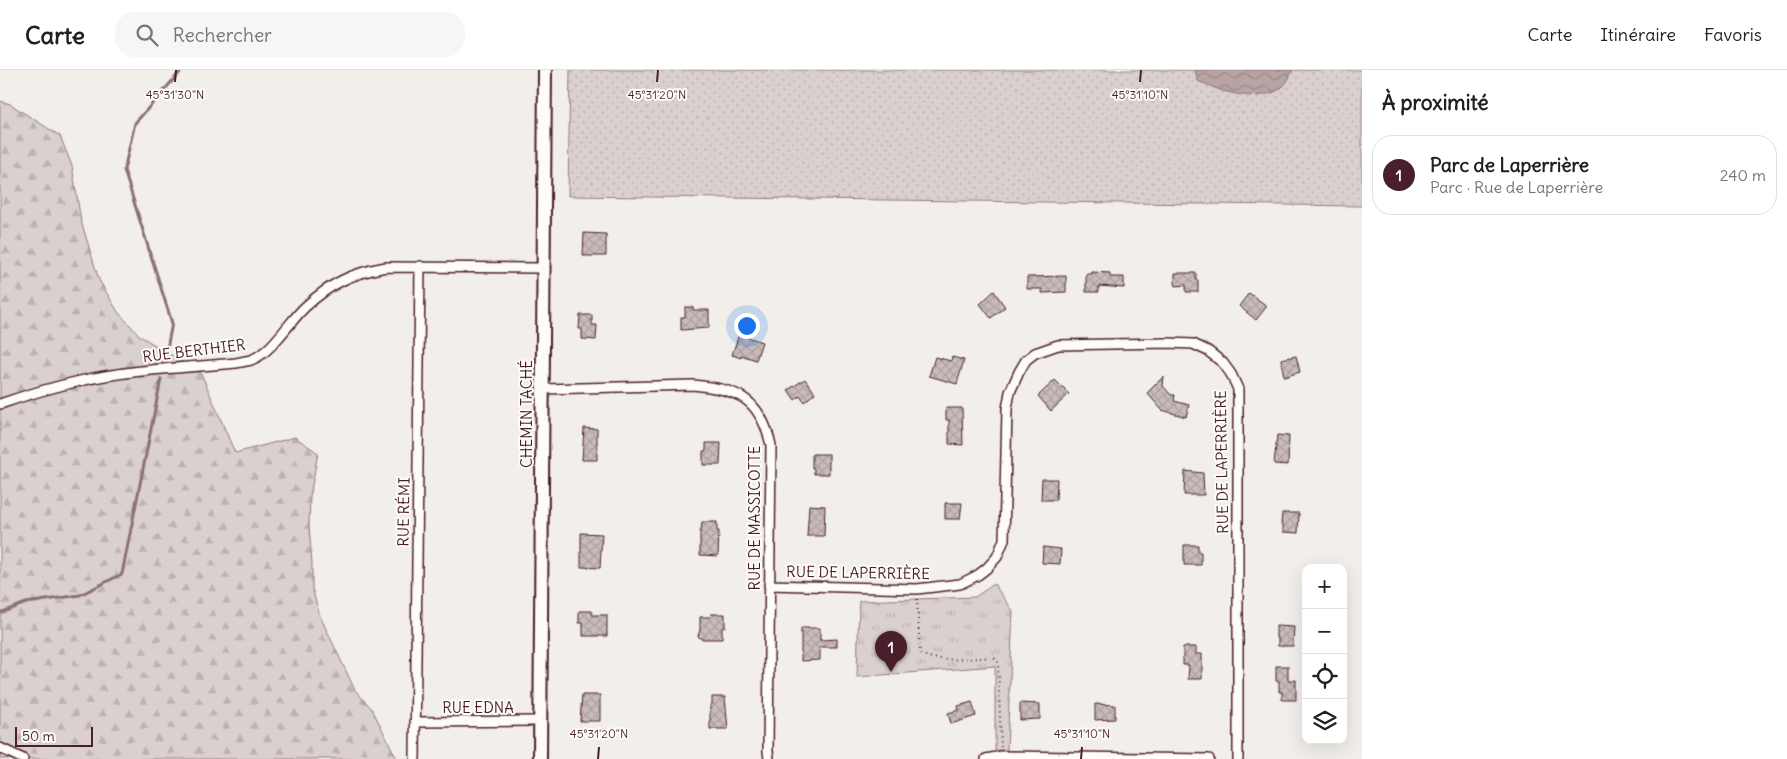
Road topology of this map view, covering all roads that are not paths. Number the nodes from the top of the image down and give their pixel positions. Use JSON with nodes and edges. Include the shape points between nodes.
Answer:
{"nodes":[{"id":1,"x":545,"y":70,"type":"edge"},
{"id":2,"x":420,"y":266,"type":"junction"},
{"id":3,"x":544,"y":268,"type":"junction"},
{"id":4,"x":544,"y":389,"type":"junction"},
{"id":5,"x":0,"y":404,"type":"edge"},
{"id":6,"x":769,"y":585,"type":"junction"},
{"id":7,"x":415,"y":722,"type":"junction"},
{"id":8,"x":540,"y":722,"type":"junction"},
{"id":9,"x":0,"y":748,"type":"edge"},
{"id":10,"x":23,"y":759,"type":"edge"},
{"id":11,"x":415,"y":759,"type":"edge"},
{"id":12,"x":540,"y":759,"type":"edge"},
{"id":13,"x":769,"y":759,"type":"edge"},
{"id":14,"x":986,"y":759,"type":"edge"},
{"id":15,"x":1209,"y":759,"type":"edge"},
{"id":16,"x":1238,"y":759,"type":"edge"}],
"edges":[{"from":1,"to":3,"type":"street","name":"CHEMIN TACHÉ"},
{"from":2,"to":3,"type":"street","name":"RUE BERTHIER"},
{"from":2,"to":5,"type":"street","name":"RUE BERTHIER","via":[[386,266],[350,275],[305,307],[264,352],[252,359],[82,380]]},
{"from":2,"to":7,"type":"street","name":"RUE RÉMI"},
{"from":3,"to":4,"type":"street","name":"CHEMIN TACHÉ"},
{"from":4,"to":6,"type":"street","name":"RUE DE MASSICOTTE","via":[[714,387],[734,392],[750,402],[763,418],[770,445]]},
{"from":4,"to":8,"type":"street","name":"CHEMIN TACHÉ"},
{"from":6,"to":13,"type":"street","name":"RUE DE MASSICOTTE"},
{"from":6,"to":16,"type":"street","name":"RUE DE LAPERRIÈRE","via":[[917,589],[960,584],[978,575],[997,557],[1004,540],[1007,409],[1010,392],[1026,360],[1035,353],[1058,345],[1193,344],[1223,363],[1238,389]]},
{"from":7,"to":8,"type":"street","name":"RUE EDNA"},
{"from":7,"to":11,"type":"street","name":"RUE RÉMI"},
{"from":8,"to":12,"type":"street","name":"CHEMIN TACHÉ"},
{"from":9,"to":10,"type":"street"},
{"from":14,"to":15,"type":"street","via":[[1002,756]]}]}
